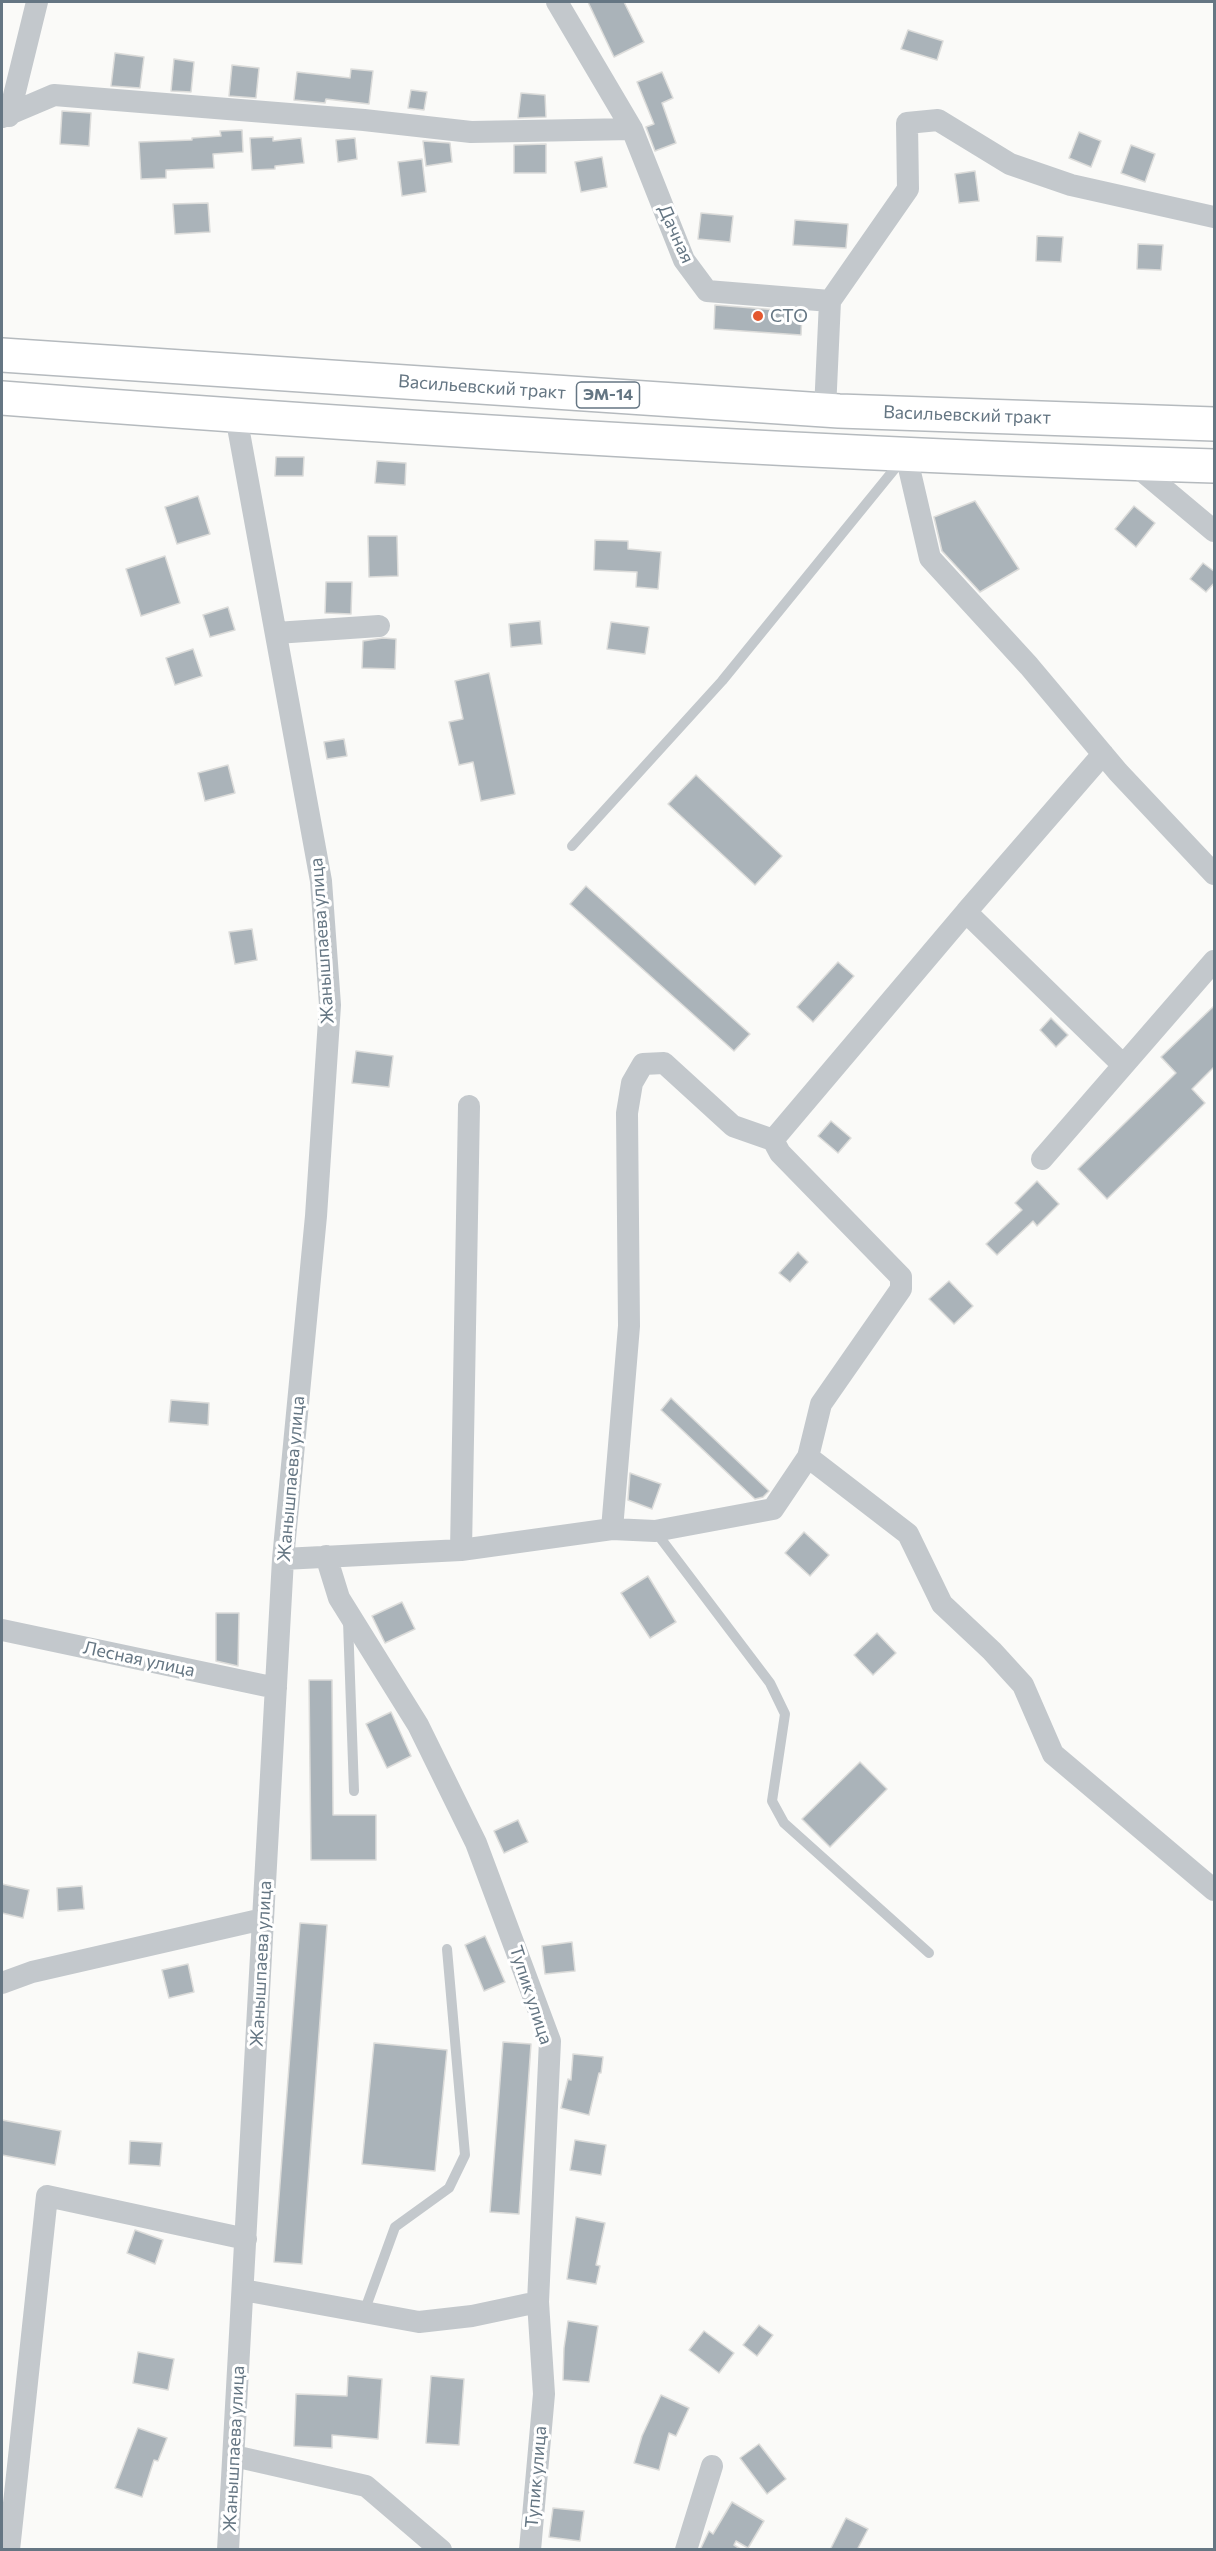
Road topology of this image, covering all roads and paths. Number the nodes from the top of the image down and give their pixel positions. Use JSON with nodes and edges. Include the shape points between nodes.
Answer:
{"nodes":[{"id":1,"x":38,"y":2,"type":"edge"},
{"id":2,"x":557,"y":2,"type":"edge"},
{"id":3,"x":5,"y":116,"type":"edge"},
{"id":4,"x":632,"y":129,"type":"junction"},
{"id":5,"x":1215,"y":217,"type":"edge"},
{"id":6,"x":830,"y":301,"type":"junction"},
{"id":7,"x":2,"y":355,"type":"edge"},
{"id":8,"x":2,"y":398,"type":"edge"},
{"id":9,"x":663,"y":399,"type":"junction"},
{"id":10,"x":735,"y":404,"type":"junction"},
{"id":11,"x":825,"y":410,"type":"junction"},
{"id":12,"x":236,"y":416,"type":"junction"},
{"id":13,"x":1215,"y":424,"type":"edge"},
{"id":14,"x":659,"y":442,"type":"junction"},
{"id":15,"x":729,"y":446,"type":"junction"},
{"id":16,"x":906,"y":455,"type":"junction"},
{"id":17,"x":1134,"y":464,"type":"junction"},
{"id":18,"x":1215,"y":466,"type":"edge"},
{"id":19,"x":1215,"y":531,"type":"edge"},
{"id":20,"x":379,"y":626,"type":"dead end"},
{"id":21,"x":276,"y":633,"type":"junction"},
{"id":22,"x":1103,"y":754,"type":"junction"},
{"id":23,"x":572,"y":846,"type":"dead end"},
{"id":24,"x":1215,"y":874,"type":"edge"},
{"id":25,"x":966,"y":912,"type":"junction"},
{"id":26,"x":1215,"y":961,"type":"edge"},
{"id":27,"x":1123,"y":1065,"type":"junction"},
{"id":28,"x":470,"y":1106,"type":"dead end"},
{"id":29,"x":773,"y":1140,"type":"junction"},
{"id":30,"x":1042,"y":1159,"type":"dead end"},
{"id":31,"x":808,"y":1457,"type":"junction"},
{"id":32,"x":612,"y":1529,"type":"junction"},
{"id":33,"x":655,"y":1531,"type":"junction"},
{"id":34,"x":460,"y":1550,"type":"junction"},
{"id":35,"x":326,"y":1556,"type":"junction"},
{"id":36,"x":283,"y":1559,"type":"junction"},
{"id":37,"x":348,"y":1612,"type":"junction"},
{"id":38,"x":2,"y":1630,"type":"edge"},
{"id":39,"x":276,"y":1688,"type":"junction"},
{"id":40,"x":354,"y":1791,"type":"dead end"},
{"id":41,"x":1215,"y":1890,"type":"edge"},
{"id":42,"x":263,"y":1919,"type":"junction"},
{"id":43,"x":447,"y":1949,"type":"dead end"},
{"id":44,"x":929,"y":1953,"type":"dead end"},
{"id":45,"x":2,"y":1983,"type":"edge"},
{"id":46,"x":246,"y":2239,"type":"junction"},
{"id":47,"x":243,"y":2290,"type":"junction"},
{"id":48,"x":538,"y":2302,"type":"junction"},
{"id":49,"x":364,"y":2312,"type":"junction"},
{"id":50,"x":234,"y":2456,"type":"junction"},
{"id":51,"x":712,"y":2466,"type":"dead end"},
{"id":52,"x":9,"y":2550,"type":"edge"},
{"id":53,"x":228,"y":2550,"type":"edge"},
{"id":54,"x":441,"y":2550,"type":"edge"},
{"id":55,"x":530,"y":2550,"type":"edge"},
{"id":56,"x":686,"y":2550,"type":"edge"}],
"edges":[{"from":1,"to":3,"type":"street"},
{"from":2,"to":4,"type":"street","name":"Дачная"},
{"from":3,"to":4,"type":"street","via":[[54,95],[471,132]]},
{"from":4,"to":6,"type":"street","name":"Дачная","via":[[684,260],[707,291]]},
{"from":5,"to":6,"type":"street","via":[[1071,185],[1020,168],[938,120],[907,123],[908,189]]},
{"from":6,"to":11,"type":"street"},
{"from":7,"to":9,"type":"main road","name":"Васильевский тракт","number":"ЭМ-14"},
{"from":8,"to":12,"type":"main road"},
{"from":9,"to":10,"type":"main road","name":"Васильевский тракт","number":"ЭМ-14"},
{"from":9,"to":14,"type":"main road"},
{"from":10,"to":11,"type":"main road","name":"Васильевский тракт","number":"ЭМ-14"},
{"from":10,"to":15,"type":"main road"},
{"from":11,"to":13,"type":"main road","name":"Васильевский тракт","number":"ЭМ-14"},
{"from":12,"to":14,"type":"main road"},
{"from":12,"to":21,"type":"street","name":"Жанышпаева улица"},
{"from":14,"to":15,"type":"main road"},
{"from":15,"to":16,"type":"main road"},
{"from":16,"to":17,"type":"main road"},
{"from":16,"to":22,"type":"street","via":[[930,558]]},
{"from":16,"to":23,"type":"lane","via":[[722,681]]},
{"from":17,"to":18,"type":"main road"},
{"from":17,"to":19,"type":"street"},
{"from":20,"to":21,"type":"street"},
{"from":21,"to":36,"type":"street","name":"Жанышпаева улица","via":[[321,881],[330,1005],[316,1216]]},
{"from":22,"to":24,"type":"street"},
{"from":22,"to":25,"type":"street"},
{"from":25,"to":27,"type":"street"},
{"from":25,"to":29,"type":"street"},
{"from":26,"to":27,"type":"street"},
{"from":27,"to":30,"type":"street"},
{"from":28,"to":34,"type":"street"},
{"from":29,"to":31,"type":"street","via":[[780,1153],[901,1277],[901,1289],[821,1404]]},
{"from":29,"to":32,"type":"street","via":[[733,1126],[664,1063],[643,1064],[632,1083],[627,1113],[629,1326]]},
{"from":31,"to":33,"type":"street","via":[[773,1509]]},
{"from":31,"to":41,"type":"street","via":[[908,1534],[942,1604],[1023,1685],[1053,1754]]},
{"from":32,"to":33,"type":"street"},
{"from":32,"to":34,"type":"street"},
{"from":33,"to":44,"type":"lane","via":[[770,1683],[785,1714],[772,1801],[784,1823]]},
{"from":34,"to":35,"type":"street"},
{"from":35,"to":36,"type":"street"},
{"from":35,"to":37,"type":"street","name":"Тупик улица","via":[[339,1598]]},
{"from":36,"to":39,"type":"street","name":"Жанышпаева улица"},
{"from":37,"to":40,"type":"lane"},
{"from":37,"to":48,"type":"street","name":"Тупик улица","via":[[418,1725],[476,1843],[550,2041]]},
{"from":38,"to":39,"type":"street","name":"Лесная улица"},
{"from":39,"to":42,"type":"street","name":"Жанышпаева улица"},
{"from":42,"to":45,"type":"street","via":[[32,1972]]},
{"from":42,"to":46,"type":"street","name":"Жанышпаева улица"},
{"from":43,"to":49,"type":"lane","via":[[465,2155],[449,2188],[395,2227]]},
{"from":46,"to":47,"type":"street","name":"Жанышпаева улица"},
{"from":46,"to":52,"type":"street","via":[[47,2196]]},
{"from":47,"to":49,"type":"street"},
{"from":47,"to":50,"type":"street","name":"Жанышпаева улица"},
{"from":48,"to":49,"type":"street","via":[[419,2322]]},
{"from":48,"to":55,"type":"street","name":"Тупик улица","via":[[544,2394]]},
{"from":50,"to":53,"type":"street","name":"Жанышпаева улица"},
{"from":50,"to":54,"type":"street","via":[[366,2486]]},
{"from":51,"to":56,"type":"street"}]}
